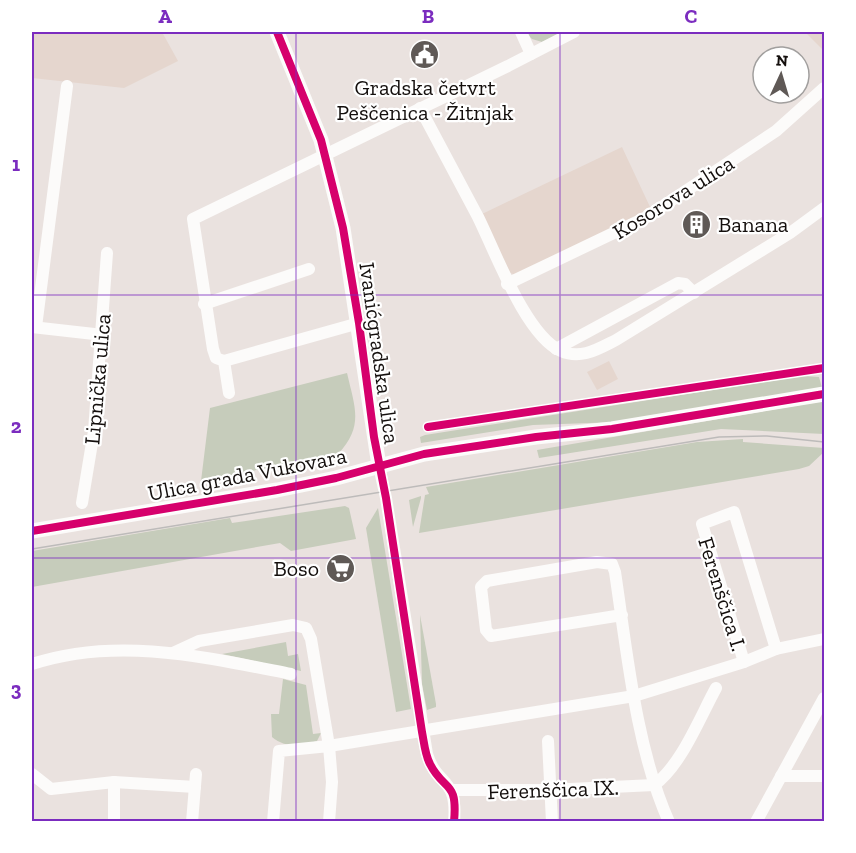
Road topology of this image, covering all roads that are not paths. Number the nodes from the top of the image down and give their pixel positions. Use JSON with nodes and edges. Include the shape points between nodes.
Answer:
{"nodes":[{"id":1,"x":277,"y":32,"type":"edge"},
{"id":2,"x":521,"y":32,"type":"edge"},
{"id":3,"x":574,"y":32,"type":"edge"},
{"id":4,"x":531,"y":54,"type":"junction"},
{"id":5,"x":67,"y":86,"type":"dead end"},
{"id":6,"x":825,"y":88,"type":"edge"},
{"id":7,"x":420,"y":108,"type":"junction"},
{"id":8,"x":325,"y":153,"type":"junction"},
{"id":9,"x":825,"y":208,"type":"edge"},
{"id":10,"x":107,"y":253,"type":"dead end"},
{"id":11,"x":309,"y":269,"type":"dead end"},
{"id":12,"x":507,"y":284,"type":"junction"},
{"id":13,"x":694,"y":293,"type":"junction"},
{"id":14,"x":204,"y":304,"type":"junction"},
{"id":15,"x":359,"y":323,"type":"junction"},
{"id":16,"x":34,"y":327,"type":"edge"},
{"id":17,"x":103,"y":335,"type":"junction"},
{"id":18,"x":556,"y":349,"type":"junction"},
{"id":19,"x":224,"y":361,"type":"junction"},
{"id":20,"x":229,"y":393,"type":"dead end"},
{"id":21,"x":825,"y":394,"type":"edge"},
{"id":22,"x":379,"y":466,"type":"junction"},
{"id":23,"x":82,"y":503,"type":"dead end"},
{"id":24,"x":32,"y":531,"type":"edge"},
{"id":25,"x":622,"y":615,"type":"junction"},
{"id":26,"x":825,"y":639,"type":"edge"},
{"id":27,"x":776,"y":649,"type":"junction"},
{"id":28,"x":173,"y":653,"type":"junction"},
{"id":29,"x":744,"y":662,"type":"junction"},
{"id":30,"x":32,"y":664,"type":"edge"},
{"id":31,"x":291,"y":674,"type":"dead end"},
{"id":32,"x":716,"y":688,"type":"dead end"},
{"id":33,"x":634,"y":696,"type":"junction"},
{"id":34,"x":825,"y":698,"type":"edge"},
{"id":35,"x":422,"y":732,"type":"junction"},
{"id":36,"x":548,"y":741,"type":"dead end"},
{"id":37,"x":329,"y":746,"type":"junction"},
{"id":38,"x":32,"y":774,"type":"edge"},
{"id":39,"x":196,"y":774,"type":"dead end"},
{"id":40,"x":781,"y":776,"type":"junction"},
{"id":41,"x":825,"y":776,"type":"edge"},
{"id":42,"x":114,"y":782,"type":"junction"},
{"id":43,"x":654,"y":785,"type":"junction"},
{"id":44,"x":195,"y":787,"type":"junction"},
{"id":45,"x":452,"y":790,"type":"junction"},
{"id":46,"x":549,"y":790,"type":"junction"},
{"id":47,"x":114,"y":822,"type":"edge"},
{"id":48,"x":192,"y":822,"type":"edge"},
{"id":49,"x":273,"y":822,"type":"edge"},
{"id":50,"x":329,"y":822,"type":"edge"},
{"id":51,"x":454,"y":822,"type":"edge"},
{"id":52,"x":552,"y":822,"type":"edge"},
{"id":53,"x":669,"y":822,"type":"edge"},
{"id":54,"x":756,"y":822,"type":"edge"}],
"edges":[{"from":1,"to":8,"type":"street","name":"Ivanićgradska ulica"},
{"from":2,"to":4,"type":"street"},
{"from":3,"to":4,"type":"street"},
{"from":4,"to":7,"type":"street"},
{"from":5,"to":16,"type":"street"},
{"from":6,"to":12,"type":"street","name":"Kosorova ulica","via":[[776,131],[645,219]]},
{"from":7,"to":8,"type":"street"},
{"from":7,"to":12,"type":"street","via":[[479,220]]},
{"from":8,"to":14,"type":"street","via":[[193,219]]},
{"from":8,"to":15,"type":"street","name":"Ivanićgradska ulica"},
{"from":9,"to":13,"type":"street"},
{"from":10,"to":17,"type":"street","name":"Lipnička ulica"},
{"from":11,"to":14,"type":"street"},
{"from":12,"to":18,"type":"street","via":[[547,343]]},
{"from":13,"to":18,"type":"street","via":[[589,354],[572,355]]},
{"from":13,"to":18,"type":"street","via":[[685,284],[678,284]]},
{"from":14,"to":19,"type":"street","via":[[216,358]]},
{"from":15,"to":19,"type":"street","name":"Ivanićgradska ulica"},
{"from":15,"to":22,"type":"street","name":"Ivanićgradska ulica"},
{"from":16,"to":17,"type":"street"},
{"from":17,"to":23,"type":"street","name":"Lipnička ulica"},
{"from":19,"to":20,"type":"street"},
{"from":21,"to":22,"type":"street","name":"Ulica grada Vukovara","via":[[612,429],[536,436]]},
{"from":22,"to":24,"type":"street","name":"Ulica grada Vukovara","via":[[277,490]]},
{"from":22,"to":35,"type":"street","name":"Ivanićgradska ulica"},
{"from":25,"to":25,"type":"street","via":[[615,572],[612,564],[606,562],[487,580],[481,587],[486,630],[492,636]]},
{"from":25,"to":33,"type":"street"},
{"from":26,"to":27,"type":"street","name":"Ferenščica I."},
{"from":27,"to":29,"type":"street","name":"Ferenščica I."},
{"from":27,"to":29,"type":"street","name":"Ferenščica I.","via":[[734,512],[702,524]]},
{"from":28,"to":30,"type":"street","via":[[109,649]]},
{"from":28,"to":31,"type":"street"},
{"from":28,"to":37,"type":"street","via":[[199,640],[293,625],[306,628]]},
{"from":29,"to":33,"type":"street","name":"Ferenščica I."},
{"from":32,"to":43,"type":"street","via":[[676,760]]},
{"from":33,"to":35,"type":"street","name":"Ferenščica I."},
{"from":33,"to":43,"type":"street"},
{"from":34,"to":40,"type":"street"},
{"from":35,"to":37,"type":"street","name":"Ferenščica I."},
{"from":35,"to":45,"type":"street","name":"Ivanićgradska ulica","via":[[429,763]]},
{"from":36,"to":46,"type":"street"},
{"from":37,"to":49,"type":"street","name":"Ferenščica I.","via":[[279,751]]},
{"from":37,"to":50,"type":"street"},
{"from":38,"to":42,"type":"street","via":[[51,789]]},
{"from":39,"to":44,"type":"street"},
{"from":40,"to":41,"type":"street"},
{"from":40,"to":54,"type":"street"},
{"from":42,"to":44,"type":"street"},
{"from":42,"to":47,"type":"street"},
{"from":43,"to":46,"type":"street","name":"Ferenščica IX."},
{"from":43,"to":53,"type":"street"},
{"from":44,"to":48,"type":"street"},
{"from":45,"to":46,"type":"street","name":"Ferenščica IX."},
{"from":45,"to":51,"type":"street"},
{"from":46,"to":52,"type":"street"}]}
